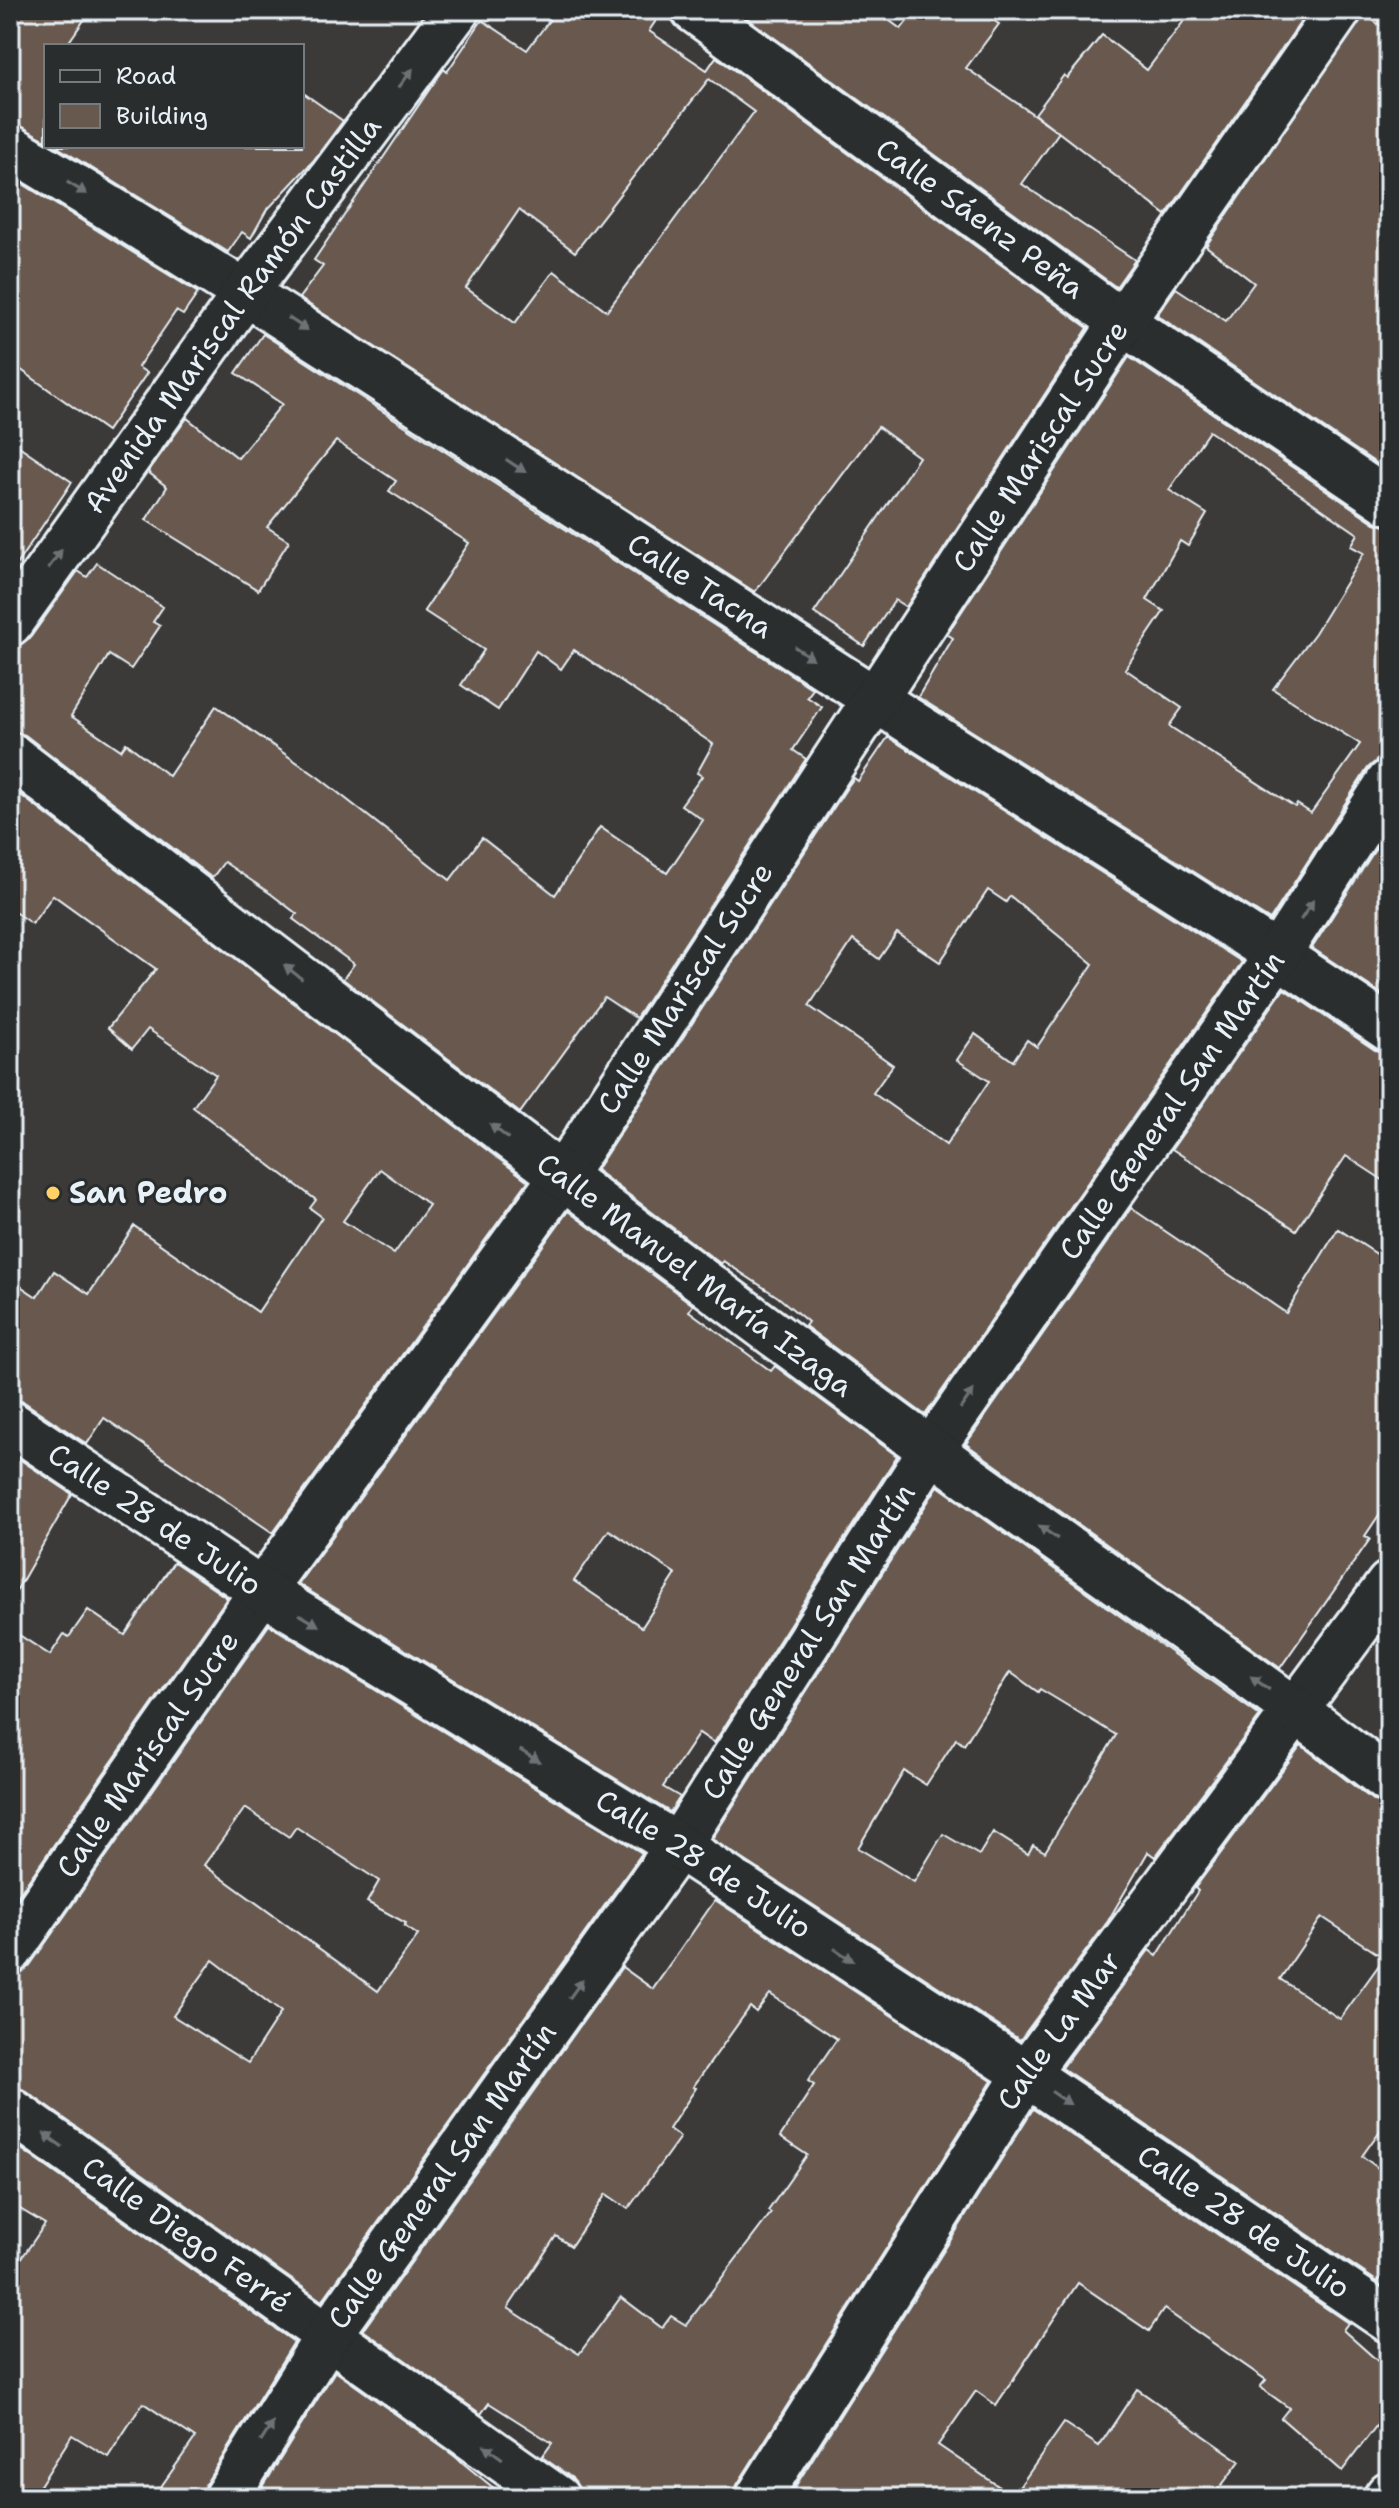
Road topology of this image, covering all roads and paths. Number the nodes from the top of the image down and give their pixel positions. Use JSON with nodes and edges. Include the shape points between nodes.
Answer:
{"nodes":[{"id":1,"x":457,"y":10,"type":"edge"},
{"id":2,"x":694,"y":10,"type":"edge"},
{"id":3,"x":1339,"y":10,"type":"edge"},
{"id":4,"x":10,"y":147,"type":"edge"},
{"id":5,"x":247,"y":291,"type":"junction"},
{"id":6,"x":1122,"y":322,"type":"junction"},
{"id":7,"x":1389,"y":502,"type":"edge"},
{"id":8,"x":10,"y":623,"type":"edge"},
{"id":9,"x":874,"y":698,"type":"junction"},
{"id":10,"x":10,"y":755,"type":"edge"},
{"id":11,"x":1389,"y":782,"type":"edge"},
{"id":12,"x":1278,"y":954,"type":"junction"},
{"id":13,"x":1389,"y":1029,"type":"edge"},
{"id":14,"x":561,"y":1178,"type":"junction"},
{"id":15,"x":10,"y":1423,"type":"edge"},
{"id":16,"x":931,"y":1450,"type":"junction"},
{"id":17,"x":1389,"y":1584,"type":"edge"},
{"id":18,"x":262,"y":1591,"type":"junction"},
{"id":19,"x":1295,"y":1708,"type":"junction"},
{"id":20,"x":1389,"y":1781,"type":"edge"},
{"id":21,"x":678,"y":1846,"type":"junction"},
{"id":22,"x":10,"y":1951,"type":"edge"},
{"id":23,"x":1026,"y":2074,"type":"junction"},
{"id":24,"x":10,"y":2110,"type":"edge"},
{"id":25,"x":1389,"y":2320,"type":"edge"},
{"id":26,"x":329,"y":2334,"type":"junction"},
{"id":27,"x":226,"y":2498,"type":"edge"},
{"id":28,"x":557,"y":2498,"type":"edge"},
{"id":29,"x":758,"y":2498,"type":"edge"}],
"edges":[{"from":5,"to":1,"type":"street","name":"Avenida Mariscal Ramón Castilla","one_way":true},
{"from":2,"to":6,"type":"street","name":"Calle Sáenz Peña"},
{"from":3,"to":6,"type":"street","name":"Calle Mariscal Sucre"},
{"from":4,"to":5,"type":"street","name":"Calle Tacna","one_way":true},
{"from":8,"to":5,"type":"street","name":"Avenida Mariscal Ramón Castilla","one_way":true},
{"from":5,"to":9,"type":"street","name":"Calle Tacna","one_way":true},
{"from":6,"to":7,"type":"street","name":"Calle Sáenz Peña"},
{"from":6,"to":9,"type":"street","name":"Calle Mariscal Sucre"},
{"from":9,"to":12,"type":"street","name":"Calle Tacna"},
{"from":9,"to":14,"type":"street","name":"Calle Mariscal Sucre"},
{"from":14,"to":10,"type":"street","name":"Calle Manuel María Izaga","one_way":true},
{"from":12,"to":11,"type":"street","name":"Calle General San Martín","one_way":true},
{"from":12,"to":13,"type":"street","name":"Calle Tacna"},
{"from":16,"to":12,"type":"street","name":"Calle General San Martín","one_way":true},
{"from":14,"to":16,"type":"street","name":"Calle Manuel María Izaga"},
{"from":14,"to":18,"type":"street","name":"Calle Mariscal Sucre"},
{"from":15,"to":18,"type":"street","name":"Calle 28 de Julio"},
{"from":19,"to":16,"type":"street","name":"Calle Manuel María Izaga","one_way":true},
{"from":16,"to":21,"type":"street","name":"Calle General San Martín"},
{"from":17,"to":19,"type":"street","name":"Calle La Mar"},
{"from":18,"to":21,"type":"street","name":"Calle 28 de Julio","one_way":true},
{"from":18,"to":22,"type":"street","name":"Calle Mariscal Sucre"},
{"from":19,"to":20,"type":"street","name":"Calle Manuel María Izaga"},
{"from":19,"to":23,"type":"street","name":"Calle La Mar"},
{"from":21,"to":23,"type":"street","name":"Calle 28 de Julio","one_way":true},
{"from":26,"to":21,"type":"street","name":"Calle General San Martín","one_way":true},
{"from":23,"to":25,"type":"street","name":"Calle 28 de Julio","one_way":true},
{"from":23,"to":29,"type":"street","name":"Calle La Mar"},
{"from":26,"to":24,"type":"street","name":"Calle Diego Ferré","one_way":true},
{"from":27,"to":26,"type":"street","name":"Calle General San Martín","one_way":true},
{"from":28,"to":26,"type":"street","name":"Calle Diego Ferré","one_way":true}]}
